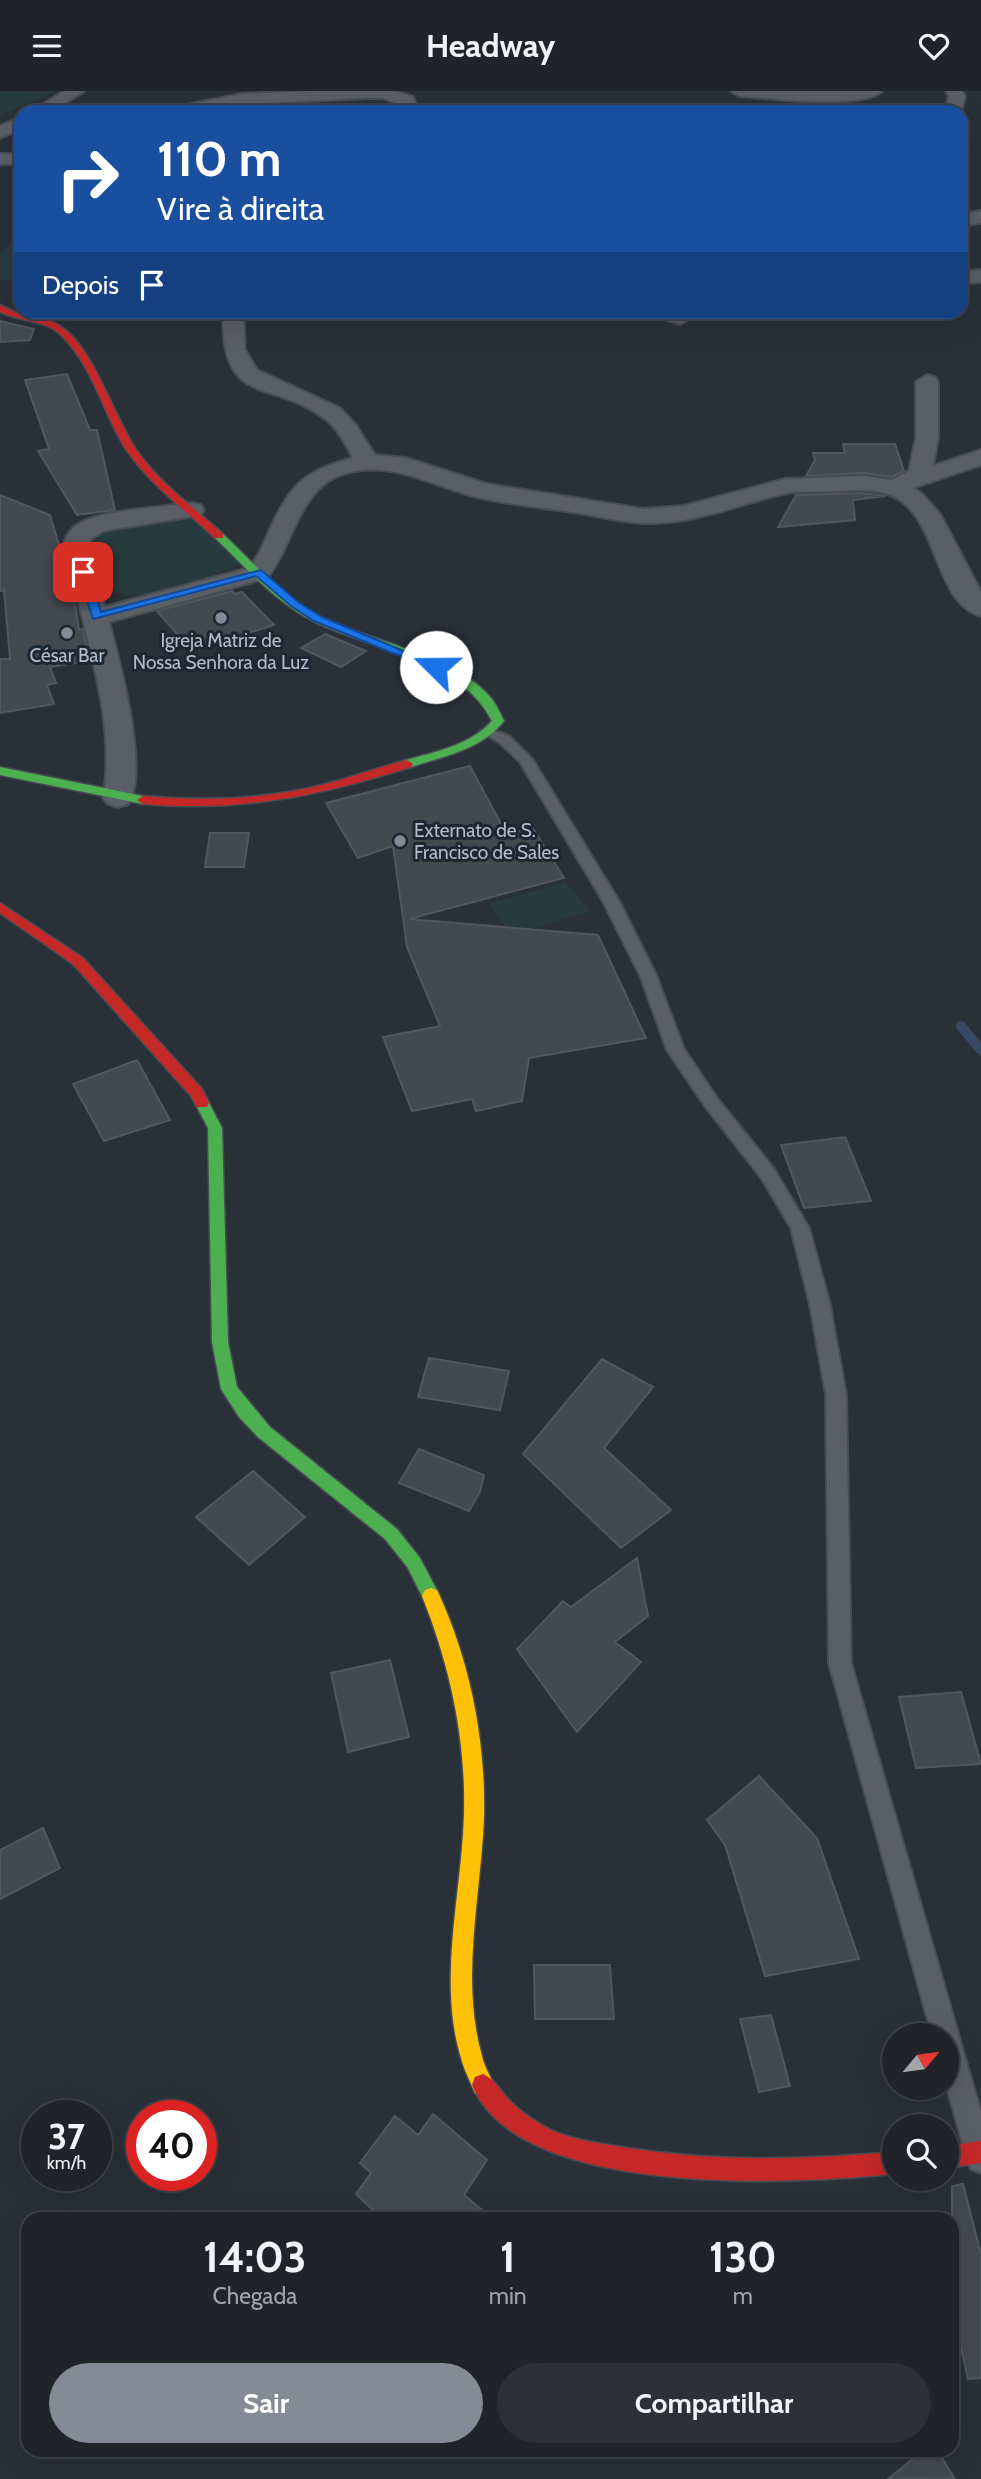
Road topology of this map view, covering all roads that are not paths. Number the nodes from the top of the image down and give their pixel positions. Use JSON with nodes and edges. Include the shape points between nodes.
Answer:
{"nodes":[{"id":1,"x":76,"y":91,"type":"edge"},
{"id":2,"x":739,"y":91,"type":"edge"},
{"id":3,"x":874,"y":91,"type":"edge"},
{"id":4,"x":51,"y":105,"type":"edge"},
{"id":5,"x":211,"y":105,"type":"edge"},
{"id":6,"x":408,"y":105,"type":"edge"},
{"id":7,"x":29,"y":319,"type":"edge"},
{"id":8,"x":233,"y":319,"type":"edge"},
{"id":9,"x":927,"y":383,"type":"dead end"},
{"id":10,"x":981,"y":457,"type":"edge"},
{"id":11,"x":366,"y":461,"type":"junction"},
{"id":12,"x":920,"y":475,"type":"junction"},
{"id":13,"x":895,"y":488,"type":"junction"},
{"id":14,"x":192,"y":510,"type":"junction"},
{"id":15,"x":258,"y":573,"type":"junction"},
{"id":16,"x":981,"y":608,"type":"edge"},
{"id":17,"x":97,"y":617,"type":"junction"},
{"id":18,"x":489,"y":733,"type":"junction"},
{"id":19,"x":0,"y":771,"type":"edge"},
{"id":20,"x":118,"y":798,"type":"junction"},
{"id":21,"x":0,"y":907,"type":"edge"},
{"id":22,"x":942,"y":2023,"type":"edge"},
{"id":23,"x":959,"y":2084,"type":"edge"},
{"id":24,"x":980,"y":2155,"type":"edge"},
{"id":25,"x":959,"y":2156,"type":"edge"},
{"id":26,"x":882,"y":2165,"type":"edge"}],
"edges":[{"from":1,"to":4,"type":"street"},
{"from":2,"to":3,"type":"street","via":[[824,98]]},
{"from":5,"to":6,"type":"street","via":[[242,99],[385,93]]},
{"from":7,"to":14,"type":"street","via":[[62,331],[128,449]]},
{"from":8,"to":11,"type":"street","via":[[235,352],[245,370],[269,386],[331,412]]},
{"from":9,"to":12,"type":"street","via":[[927,438]]},
{"from":10,"to":12,"type":"street"},
{"from":11,"to":13,"type":"street","via":[[398,463],[483,491],[643,516],[685,513],[785,486],[852,483]]},
{"from":11,"to":15,"type":"street","via":[[328,472],[311,484],[293,506]]},
{"from":12,"to":13,"type":"street"},
{"from":13,"to":16,"type":"street","via":[[928,514],[964,589]]},
{"from":14,"to":15,"type":"street"},
{"from":14,"to":17,"type":"street","via":[[83,531],[76,549]]},
{"from":15,"to":17,"type":"street"},
{"from":15,"to":18,"type":"street","via":[[318,619],[480,689],[495,705],[498,721]]},
{"from":17,"to":20,"type":"street","via":[[124,772]]},
{"from":18,"to":20,"type":"street","via":[[474,742],[341,783],[262,802]]},
{"from":18,"to":22,"type":"lane","via":[[504,739],[526,760],[612,903],[648,975],[676,1050],[768,1174],[800,1228],[836,1395],[840,1663]]},
{"from":19,"to":20,"type":"street"},
{"from":21,"to":26,"type":"street","via":[[78,961],[197,1093],[215,1128],[220,1330],[227,1385],[240,1408],[261,1429],[399,1543],[428,1585],[469,1734],[472,1805],[463,1983],[467,2051],[483,2086],[509,2117],[537,2136],[638,2160],[743,2172]]},
{"from":23,"to":24,"type":"lane"},
{"from":24,"to":25,"type":"street"}]}
